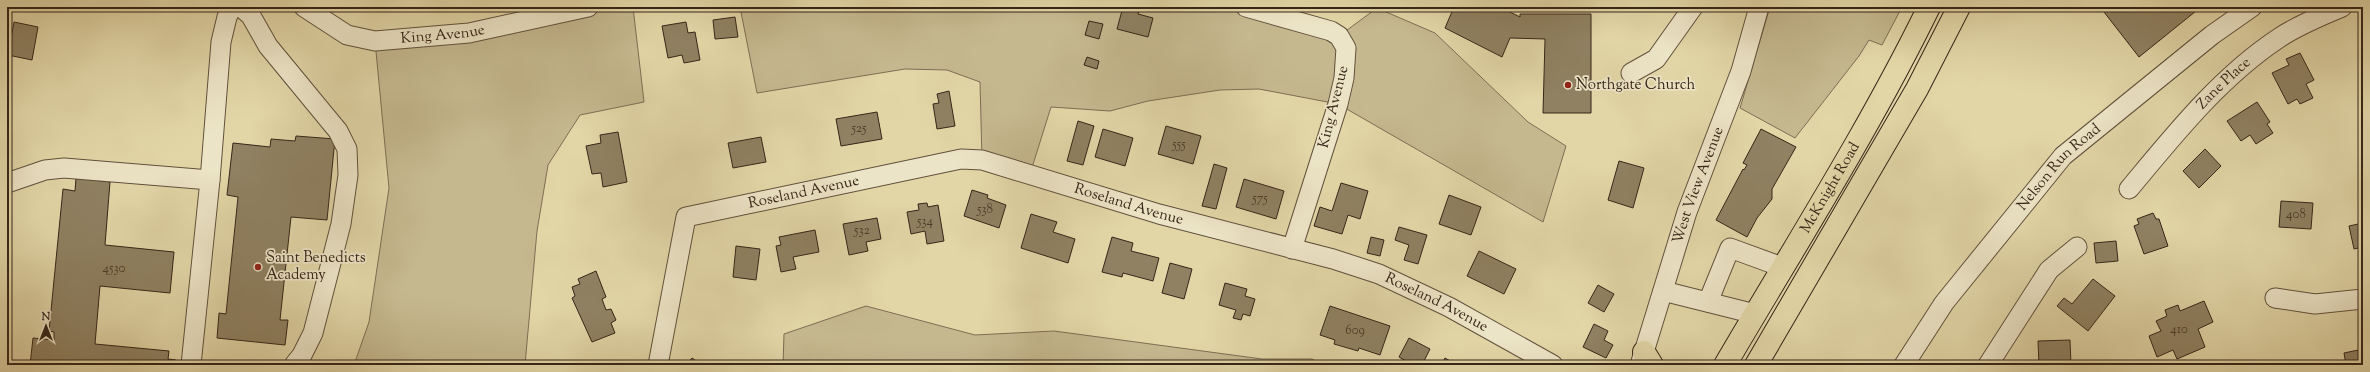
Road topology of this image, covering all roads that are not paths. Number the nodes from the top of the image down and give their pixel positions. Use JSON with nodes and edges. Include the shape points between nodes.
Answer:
{"nodes":[{"id":1,"x":232,"y":7,"type":"edge"},
{"id":2,"x":241,"y":7,"type":"edge"},
{"id":3,"x":304,"y":7,"type":"edge"},
{"id":4,"x":588,"y":7,"type":"edge"},
{"id":5,"x":1246,"y":7,"type":"edge"},
{"id":6,"x":1693,"y":7,"type":"edge"},
{"id":7,"x":1759,"y":7,"type":"edge"},
{"id":8,"x":1929,"y":7,"type":"edge"},
{"id":9,"x":1959,"y":7,"type":"edge"},
{"id":10,"x":2252,"y":7,"type":"edge"},
{"id":11,"x":2342,"y":7,"type":"edge"},
{"id":12,"x":1631,"y":73,"type":"dead end"},
{"id":13,"x":210,"y":180,"type":"junction"},
{"id":14,"x":7,"y":183,"type":"edge"},
{"id":15,"x":2129,"y":189,"type":"dead end"},
{"id":16,"x":2077,"y":247,"type":"dead end"},
{"id":17,"x":1292,"y":249,"type":"junction"},
{"id":18,"x":1782,"y":267,"type":"junction"},
{"id":19,"x":1663,"y":291,"type":"junction"},
{"id":20,"x":2274,"y":298,"type":"dead end"},
{"id":21,"x":2363,"y":299,"type":"edge"},
{"id":22,"x":1708,"y":302,"type":"junction"},
{"id":23,"x":1755,"y":314,"type":"junction"},
{"id":24,"x":1645,"y":361,"type":"edge"},
{"id":25,"x":190,"y":365,"type":"edge"},
{"id":26,"x":294,"y":365,"type":"edge"},
{"id":27,"x":658,"y":365,"type":"edge"},
{"id":28,"x":1552,"y":365,"type":"edge"},
{"id":29,"x":1725,"y":365,"type":"edge"},
{"id":30,"x":1756,"y":365,"type":"edge"},
{"id":31,"x":1904,"y":365,"type":"edge"},
{"id":32,"x":1988,"y":365,"type":"edge"}],
"edges":[{"from":1,"to":13,"type":"street","via":[[221,42]]},
{"from":2,"to":26,"type":"street","via":[[251,16],[268,46],[338,131],[347,149],[348,175],[341,224],[313,333]]},
{"from":3,"to":4,"type":"street","name":"King Avenue","via":[[348,35],[375,41],[469,33]]},
{"from":5,"to":17,"type":"street","name":"King Avenue","via":[[1331,31],[1339,36],[1346,48],[1344,78],[1338,104]]},
{"from":6,"to":12,"type":"street","via":[[1656,60]]},
{"from":7,"to":19,"type":"street","name":"West View Avenue","via":[[1741,71],[1696,188]]},
{"from":8,"to":18,"type":"highway","name":"McKnight Road","via":[[1894,76]]},
{"from":9,"to":30,"type":"highway","name":"McKnight Road","via":[[1917,89]]},
{"from":10,"to":31,"type":"street","name":"Nelson Run Road","via":[[2212,35],[2063,156],[1944,303]]},
{"from":11,"to":15,"type":"street","name":"Zane Place","via":[[2280,37],[2242,66],[2179,129]]},
{"from":13,"to":14,"type":"street","via":[[64,168],[45,170]]},
{"from":13,"to":25,"type":"street"},
{"from":16,"to":32,"type":"street","via":[[2049,270]]},
{"from":17,"to":27,"type":"street","name":"Roseland Avenue","via":[[1159,214],[972,158],[686,217]]},
{"from":17,"to":28,"type":"street","name":"Roseland Avenue","via":[[1357,266],[1400,283]]},
{"from":18,"to":22,"type":"street","via":[[1730,248]]},
{"from":18,"to":23,"type":"highway","name":"McKnight Road"},
{"from":19,"to":22,"type":"street"},
{"from":19,"to":24,"type":"street","name":"West View Avenue"},
{"from":20,"to":21,"type":"street","via":[[2315,304]]},
{"from":22,"to":23,"type":"street"},
{"from":23,"to":29,"type":"highway","name":"McKnight Road"}]}
